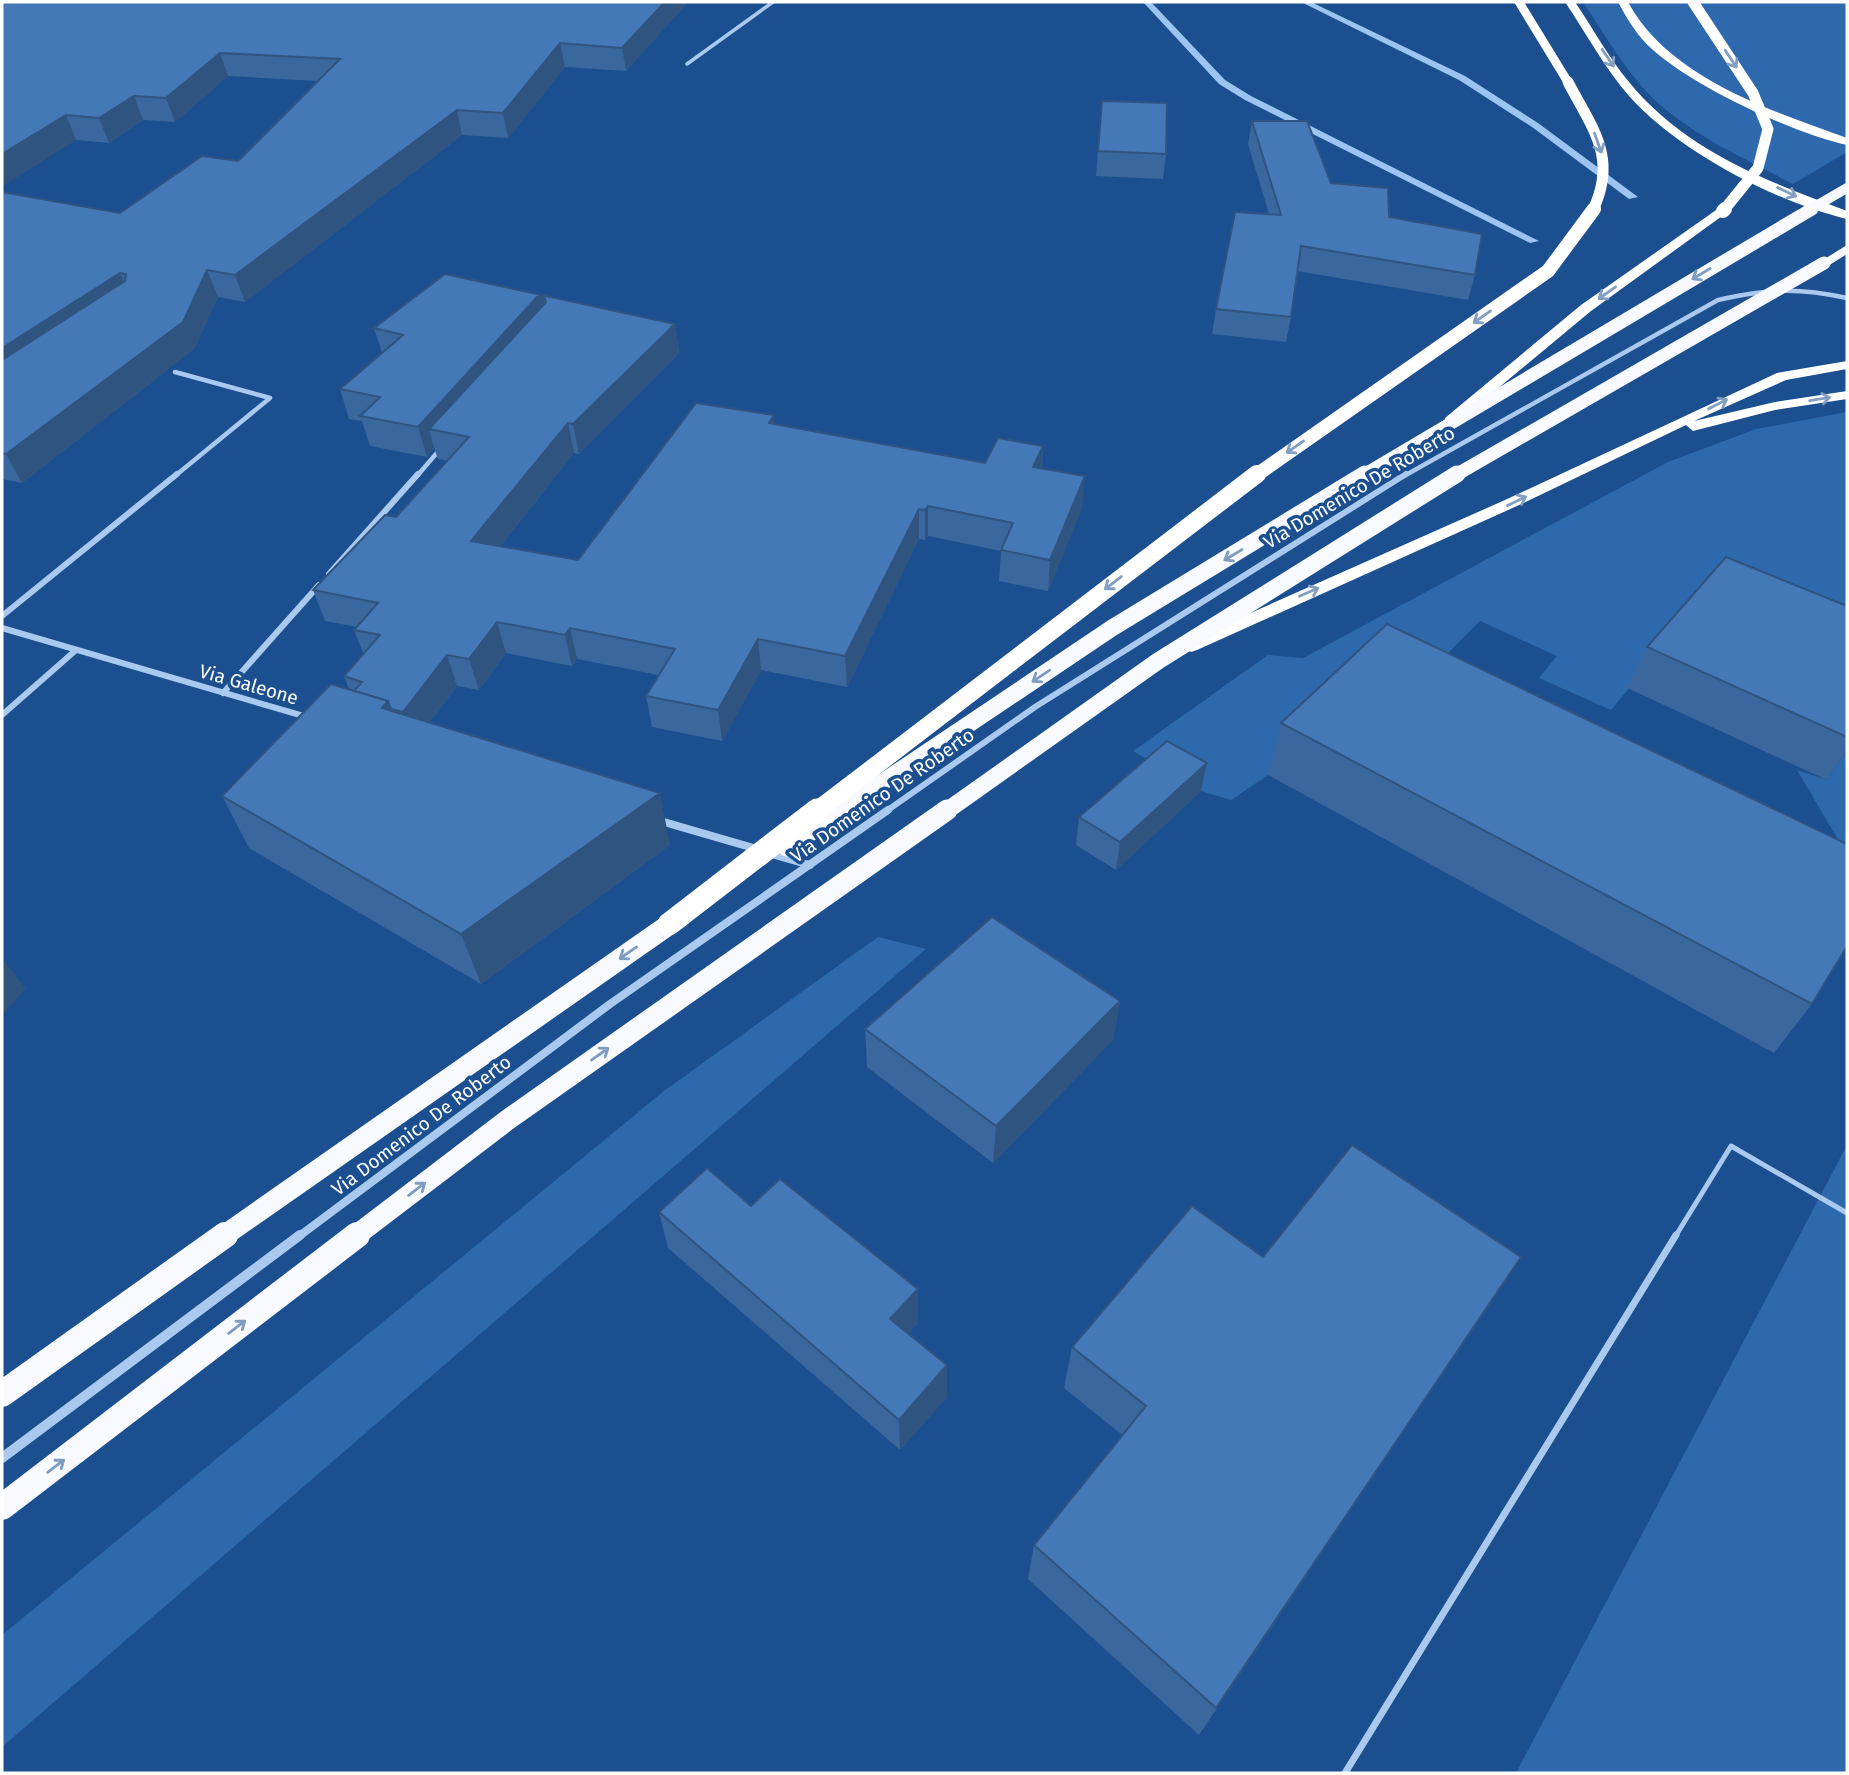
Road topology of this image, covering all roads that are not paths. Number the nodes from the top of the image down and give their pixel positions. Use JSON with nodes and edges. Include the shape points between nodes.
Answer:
{"nodes":[{"id":1,"x":773,"y":2,"type":"edge"},
{"id":2,"x":1519,"y":2,"type":"edge"},
{"id":3,"x":1570,"y":2,"type":"edge"},
{"id":4,"x":1623,"y":2,"type":"edge"},
{"id":5,"x":1693,"y":2,"type":"edge"},
{"id":6,"x":687,"y":64,"type":"dead end"},
{"id":7,"x":1847,"y":142,"type":"edge"},
{"id":8,"x":1847,"y":188,"type":"edge"},
{"id":9,"x":1847,"y":215,"type":"edge"},
{"id":10,"x":1847,"y":249,"type":"edge"},
{"id":11,"x":1847,"y":298,"type":"edge"},
{"id":12,"x":1847,"y":365,"type":"edge"},
{"id":13,"x":175,"y":372,"type":"dead end"},
{"id":14,"x":1847,"y":395,"type":"edge"},
{"id":15,"x":1448,"y":423,"type":"junction"},
{"id":16,"x":1657,"y":435,"type":"junction"},
{"id":17,"x":445,"y":443,"type":"edge"},
{"id":18,"x":2,"y":616,"type":"edge"},
{"id":19,"x":2,"y":628,"type":"edge"},
{"id":20,"x":76,"y":650,"type":"junction"},
{"id":21,"x":1158,"y":661,"type":"junction"},
{"id":22,"x":223,"y":693,"type":"junction"},
{"id":23,"x":2,"y":715,"type":"edge"},
{"id":24,"x":316,"y":720,"type":"edge"},
{"id":25,"x":650,"y":818,"type":"edge"},
{"id":26,"x":810,"y":865,"type":"junction"},
{"id":27,"x":669,"y":924,"type":"junction"},
{"id":28,"x":1847,"y":1213,"type":"edge"},
{"id":29,"x":2,"y":1394,"type":"edge"},
{"id":30,"x":2,"y":1458,"type":"edge"},
{"id":31,"x":2,"y":1507,"type":"edge"},
{"id":32,"x":1345,"y":1773,"type":"edge"}],
"edges":[{"from":1,"to":6,"type":"street"},
{"from":2,"to":27,"type":"highway","one_way":true,"bridge":true,"via":[[1602,146],[1604,184],[1588,223],[1548,271],[1224,497]]},
{"from":3,"to":9,"type":"highway","one_way":true,"via":[[1633,95],[1676,134],[1797,197]]},
{"from":4,"to":7,"type":"highway","via":[[1649,42],[1691,72]]},
{"from":5,"to":15,"type":"highway","one_way":true,"bridge":true,"via":[[1753,93],[1768,129],[1758,168],[1723,211],[1586,307]]},
{"from":8,"to":15,"type":"highway","one_way":true,"bridge":true},
{"from":10,"to":21,"type":"highway","bridge":true,"via":[[1420,495]]},
{"from":11,"to":26,"type":"street","name":"Via Domenico De Roberto","via":[[1766,289],[1718,300],[1411,471],[1035,707]]},
{"from":16,"to":12,"type":"highway","one_way":true,"via":[[1782,376]]},
{"from":13,"to":18,"type":"street","via":[[270,398]]},
{"from":16,"to":14,"type":"highway","one_way":true,"via":[[1775,406]]},
{"from":15,"to":27,"type":"highway","one_way":true,"bridge":true,"via":[[1112,628]]},
{"from":21,"to":16,"type":"highway","one_way":true,"bridge":true},
{"from":17,"to":22,"type":"street"},
{"from":19,"to":20,"type":"street","name":"Via Galeone"},
{"from":20,"to":22,"type":"street","name":"Via Galeone"},
{"from":20,"to":23,"type":"street"},
{"from":31,"to":21,"type":"highway","one_way":true,"bridge":true,"via":[[506,1121]]},
{"from":22,"to":24,"type":"street","name":"Via Galeone"},
{"from":25,"to":26,"type":"street"},
{"from":26,"to":30,"type":"street","name":"Via Domenico De Roberto","via":[[610,1004]]},
{"from":27,"to":29,"type":"highway","one_way":true,"bridge":true},
{"from":28,"to":32,"type":"lane","via":[[1731,1146]]}]}
